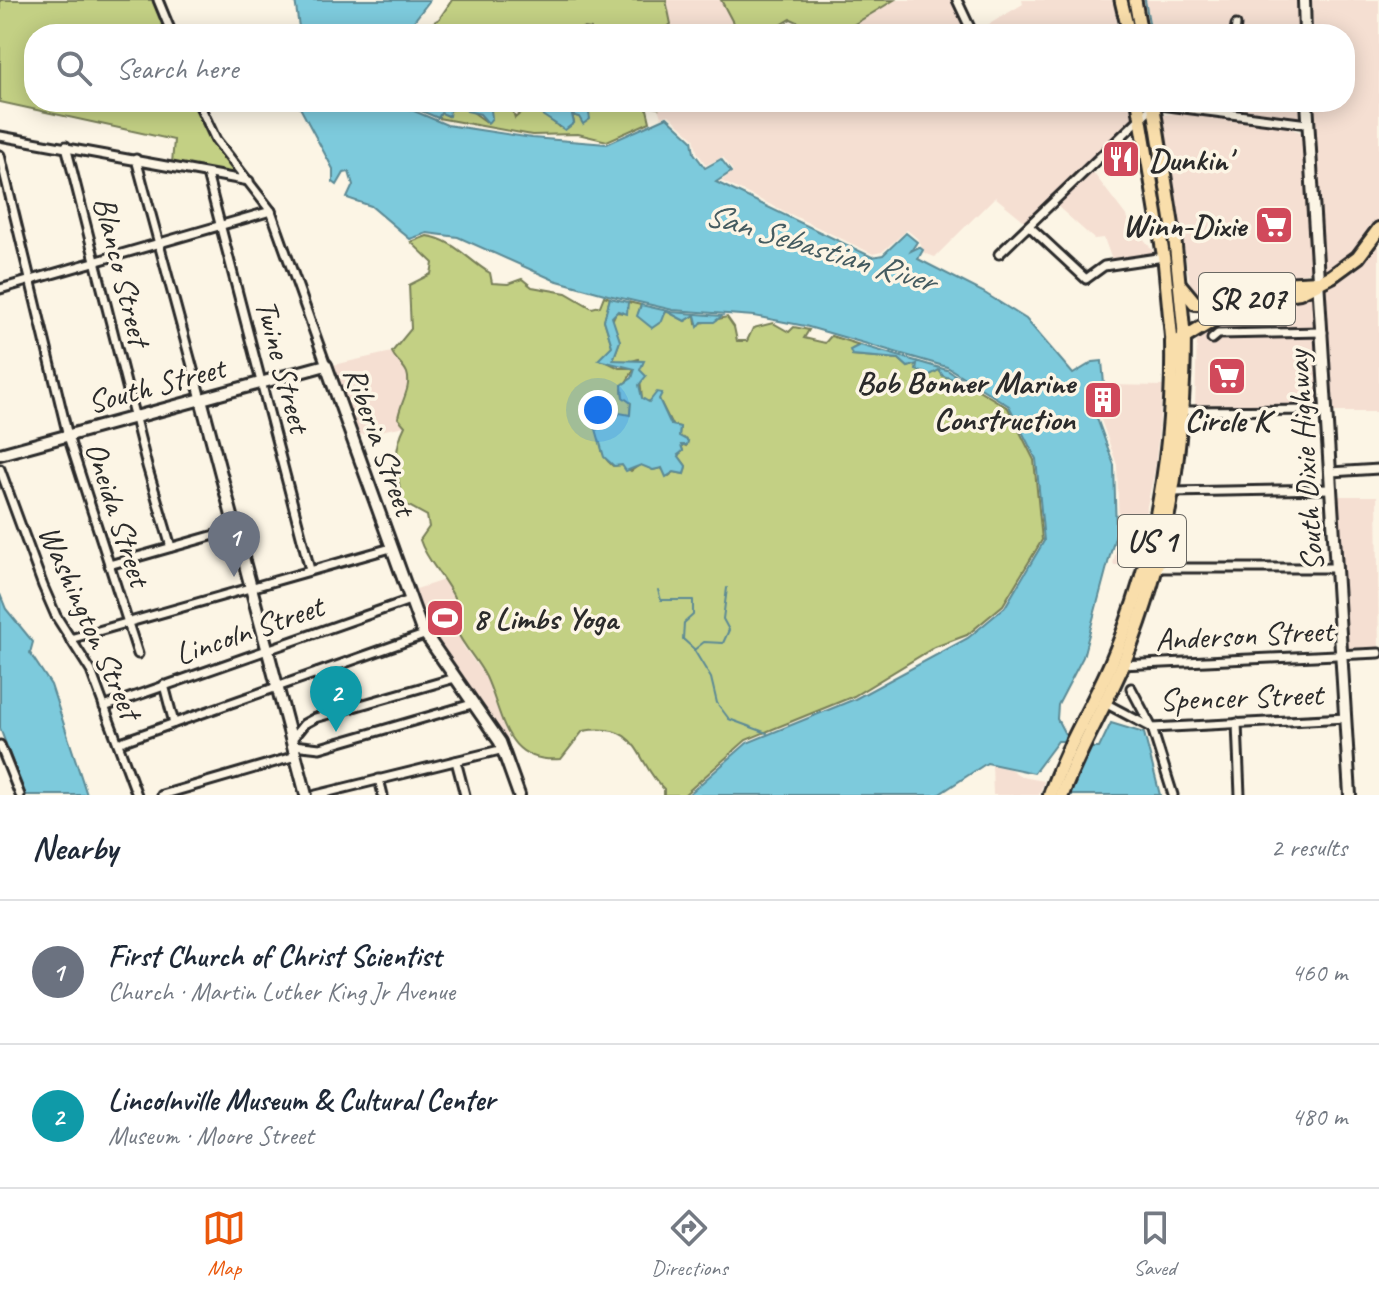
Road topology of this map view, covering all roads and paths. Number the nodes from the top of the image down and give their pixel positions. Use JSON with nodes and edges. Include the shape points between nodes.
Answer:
{"nodes":[{"id":1,"x":158,"y":0,"type":"edge"},
{"id":2,"x":957,"y":0,"type":"edge"},
{"id":3,"x":1119,"y":0,"type":"edge"},
{"id":4,"x":1135,"y":0,"type":"edge"},
{"id":5,"x":1304,"y":0,"type":"edge"},
{"id":6,"x":168,"y":24,"type":"edge"},
{"id":7,"x":968,"y":24,"type":"edge"},
{"id":8,"x":1124,"y":24,"type":"edge"},
{"id":9,"x":1139,"y":24,"type":"edge"},
{"id":10,"x":1305,"y":24,"type":"edge"},
{"id":11,"x":202,"y":112,"type":"edge"},
{"id":12,"x":1137,"y":112,"type":"edge"},
{"id":13,"x":1144,"y":112,"type":"edge"},
{"id":14,"x":1146,"y":112,"type":"edge"},
{"id":15,"x":1210,"y":112,"type":"edge"},
{"id":16,"x":1307,"y":112,"type":"edge"},
{"id":17,"x":1229,"y":114,"type":"joint"},
{"id":18,"x":1308,"y":124,"type":"junction"},
{"id":19,"x":0,"y":136,"type":"edge"},
{"id":20,"x":1144,"y":140,"type":"junction"},
{"id":21,"x":66,"y":146,"type":"junction"},
{"id":22,"x":0,"y":155,"type":"edge"},
{"id":23,"x":136,"y":159,"type":"junction"},
{"id":24,"x":207,"y":174,"type":"junction"},
{"id":25,"x":249,"y":181,"type":"junction"},
{"id":26,"x":1167,"y":192,"type":"junction"},
{"id":27,"x":1154,"y":198,"type":"junction"},
{"id":28,"x":271,"y":211,"type":"junction"},
{"id":29,"x":1029,"y":226,"type":"junction"},
{"id":30,"x":220,"y":227,"type":"junction"},
{"id":31,"x":1379,"y":229,"type":"edge"},
{"id":32,"x":158,"y":245,"type":"junction"},
{"id":33,"x":999,"y":254,"type":"dead end"},
{"id":34,"x":1164,"y":257,"type":"junction"},
{"id":35,"x":94,"y":262,"type":"junction"},
{"id":36,"x":31,"y":280,"type":"junction"},
{"id":37,"x":1319,"y":282,"type":"junction"},
{"id":38,"x":1180,"y":285,"type":"junction"},
{"id":39,"x":0,"y":289,"type":"edge"},
{"id":40,"x":1222,"y":304,"type":"junction"},
{"id":41,"x":1323,"y":332,"type":"junction"},
{"id":42,"x":1180,"y":338,"type":"junction"},
{"id":43,"x":1212,"y":339,"type":"dead end"},
{"id":44,"x":326,"y":365,"type":"junction"},
{"id":45,"x":263,"y":383,"type":"junction"},
{"id":46,"x":201,"y":399,"type":"junction"},
{"id":47,"x":1327,"y":410,"type":"junction"},
{"id":48,"x":1177,"y":411,"type":"junction"},
{"id":49,"x":135,"y":419,"type":"junction"},
{"id":50,"x":68,"y":436,"type":"junction"},
{"id":51,"x":0,"y":454,"type":"edge"},
{"id":52,"x":0,"y":469,"type":"edge"},
{"id":53,"x":1379,"y":469,"type":"edge"},
{"id":54,"x":1331,"y":472,"type":"junction"},
{"id":55,"x":1332,"y":489,"type":"junction"},
{"id":56,"x":1168,"y":492,"type":"junction"},
{"id":57,"x":236,"y":529,"type":"junction"},
{"id":58,"x":171,"y":547,"type":"junction"},
{"id":59,"x":391,"y":548,"type":"junction"},
{"id":60,"x":109,"y":565,"type":"junction"},
{"id":61,"x":1151,"y":568,"type":"junction"},
{"id":62,"x":1337,"y":568,"type":"junction"},
{"id":63,"x":310,"y":570,"type":"junction"},
{"id":64,"x":252,"y":587,"type":"junction"},
{"id":65,"x":410,"y":600,"type":"junction"},
{"id":66,"x":129,"y":622,"type":"junction"},
{"id":67,"x":424,"y":635,"type":"junction"},
{"id":68,"x":70,"y":639,"type":"junction"},
{"id":69,"x":268,"y":649,"type":"junction"},
{"id":70,"x":1379,"y":653,"type":"edge"},
{"id":71,"x":138,"y":654,"type":"dead end"},
{"id":72,"x":1343,"y":655,"type":"junction"},
{"id":73,"x":1117,"y":665,"type":"junction"},
{"id":74,"x":317,"y":673,"type":"junction"},
{"id":75,"x":455,"y":678,"type":"junction"},
{"id":76,"x":164,"y":685,"type":"junction"},
{"id":77,"x":278,"y":686,"type":"junction"},
{"id":78,"x":1131,"y":688,"type":"dead end"},
{"id":79,"x":1100,"y":701,"type":"junction"},
{"id":80,"x":472,"y":704,"type":"junction"},
{"id":81,"x":104,"y":707,"type":"junction"},
{"id":82,"x":327,"y":714,"type":"junction"},
{"id":83,"x":1346,"y":718,"type":"junction"},
{"id":84,"x":174,"y":723,"type":"junction"},
{"id":85,"x":1237,"y":723,"type":"junction"},
{"id":86,"x":1152,"y":728,"type":"junction"},
{"id":87,"x":118,"y":743,"type":"junction"},
{"id":88,"x":0,"y":745,"type":"edge"},
{"id":89,"x":293,"y":747,"type":"junction"},
{"id":90,"x":504,"y":749,"type":"junction"},
{"id":91,"x":456,"y":761,"type":"junction"},
{"id":92,"x":379,"y":779,"type":"junction"},
{"id":93,"x":20,"y":795,"type":"edge"},
{"id":94,"x":137,"y":795,"type":"edge"},
{"id":95,"x":162,"y":795,"type":"edge"},
{"id":96,"x":306,"y":795,"type":"edge"},
{"id":97,"x":316,"y":795,"type":"edge"},
{"id":98,"x":383,"y":795,"type":"edge"},
{"id":99,"x":465,"y":795,"type":"edge"},
{"id":100,"x":519,"y":795,"type":"edge"},
{"id":101,"x":1050,"y":795,"type":"edge"},
{"id":102,"x":1062,"y":795,"type":"edge"},
{"id":103,"x":1173,"y":795,"type":"edge"},
{"id":104,"x":1240,"y":795,"type":"edge"},
{"id":105,"x":1349,"y":795,"type":"edge"}],
"edges":[{"from":1,"to":6,"type":"street"},
{"from":2,"to":7,"type":"street"},
{"from":3,"to":8,"type":"main road"},
{"from":4,"to":9,"type":"main road"},
{"from":5,"to":10,"type":"street"},
{"from":11,"to":25,"type":"street","name":"Riberia Street","via":[[211,132]]},
{"from":12,"to":29,"type":"street"},
{"from":13,"to":20,"type":"main road","number":"US 1"},
{"from":14,"to":26,"type":"main road","number":"US 1"},
{"from":15,"to":17,"type":"street"},
{"from":16,"to":18,"type":"street","name":"South Dixie Highway"},
{"from":17,"to":18,"type":"street"},
{"from":18,"to":37,"type":"street","name":"South Dixie Highway"},
{"from":19,"to":21,"type":"street"},
{"from":20,"to":26,"type":"main road","via":[[1158,191]]},
{"from":20,"to":27,"type":"main road","number":"US 1"},
{"from":21,"to":23,"type":"street"},
{"from":21,"to":35,"type":"street","name":"Blanco Street"},
{"from":22,"to":36,"type":"street","name":"Oneida Street"},
{"from":23,"to":24,"type":"street"},
{"from":23,"to":32,"type":"street"},
{"from":24,"to":25,"type":"street"},
{"from":24,"to":30,"type":"street","name":"Twine Street"},
{"from":25,"to":28,"type":"street","name":"Riberia Street"},
{"from":26,"to":27,"type":"street"},
{"from":26,"to":38,"type":"main road","number":"US 1"},
{"from":27,"to":34,"type":"main road","number":"US 1"},
{"from":28,"to":30,"type":"street"},
{"from":28,"to":44,"type":"street","name":"Riberia Street"},
{"from":29,"to":33,"type":"street"},
{"from":29,"to":34,"type":"street","via":[[1086,279],[1104,266]]},
{"from":30,"to":32,"type":"street"},
{"from":30,"to":45,"type":"street","name":"Twine Street"},
{"from":31,"to":37,"type":"highway","number":"SR 207","via":[[1351,263]]},
{"from":32,"to":35,"type":"street"},
{"from":32,"to":46,"type":"street"},
{"from":34,"to":42,"type":"main road","number":"US 1"},
{"from":35,"to":36,"type":"street"},
{"from":35,"to":49,"type":"street","name":"Blanco Street"},
{"from":36,"to":39,"type":"street"},
{"from":36,"to":50,"type":"street","name":"Oneida Street"},
{"from":37,"to":40,"type":"highway","number":"SR 207","via":[[1261,285]]},
{"from":37,"to":41,"type":"street","name":"South Dixie Highway"},
{"from":37,"to":42,"type":"highway","number":"SR 207","via":[[1300,292],[1246,300]]},
{"from":38,"to":40,"type":"highway","via":[[1195,303]]},
{"from":38,"to":42,"type":"main road","number":"US 1"},
{"from":40,"to":42,"type":"highway","number":"SR 207"},
{"from":41,"to":43,"type":"street","via":[[1218,334]]},
{"from":41,"to":47,"type":"street","name":"South Dixie Highway"},
{"from":42,"to":48,"type":"highway","number":"US 1"},
{"from":44,"to":45,"type":"street","name":"South Street"},
{"from":44,"to":59,"type":"street","name":"Riberia Street"},
{"from":45,"to":46,"type":"street","name":"South Street"},
{"from":45,"to":63,"type":"street","name":"Twine Street"},
{"from":46,"to":49,"type":"street","name":"South Street"},
{"from":46,"to":57,"type":"street"},
{"from":47,"to":48,"type":"street"},
{"from":47,"to":54,"type":"street","name":"South Dixie Highway"},
{"from":48,"to":56,"type":"highway","number":"US 1"},
{"from":49,"to":50,"type":"street","name":"South Street"},
{"from":49,"to":58,"type":"street","name":"Blanco Street"},
{"from":50,"to":51,"type":"street","name":"South Street"},
{"from":50,"to":60,"type":"street","name":"Oneida Street"},
{"from":52,"to":68,"type":"street","name":"Washington Street","via":[[43,586]]},
{"from":53,"to":54,"type":"street"},
{"from":54,"to":55,"type":"street","name":"South Dixie Highway"},
{"from":55,"to":56,"type":"street"},
{"from":55,"to":62,"type":"street","name":"South Dixie Highway"},
{"from":56,"to":61,"type":"highway","number":"US 1"},
{"from":57,"to":58,"type":"street"},
{"from":57,"to":64,"type":"street"},
{"from":58,"to":60,"type":"street"},
{"from":59,"to":63,"type":"street"},
{"from":59,"to":65,"type":"street","name":"Riberia Street"},
{"from":60,"to":66,"type":"street","name":"Oneida Street"},
{"from":61,"to":62,"type":"street"},
{"from":61,"to":73,"type":"highway","number":"US 1"},
{"from":62,"to":72,"type":"street","name":"South Dixie Highway"},
{"from":63,"to":64,"type":"street"},
{"from":64,"to":66,"type":"street"},
{"from":64,"to":69,"type":"street"},
{"from":65,"to":67,"type":"street","name":"Riberia Street"},
{"from":65,"to":69,"type":"street","name":"Lincoln Street"},
{"from":66,"to":68,"type":"street"},
{"from":66,"to":71,"type":"street","name":"Oneida Street"},
{"from":67,"to":74,"type":"street"},
{"from":67,"to":75,"type":"street","name":"Riberia Street"},
{"from":68,"to":81,"type":"street","name":"Washington Street","via":[[91,671]]},
{"from":69,"to":76,"type":"street","name":"Lincoln Street"},
{"from":69,"to":77,"type":"street"},
{"from":70,"to":72,"type":"street","name":"Anderson Street"},
{"from":72,"to":73,"type":"street","name":"Anderson Street"},
{"from":72,"to":83,"type":"street","name":"South Dixie Highway"},
{"from":73,"to":79,"type":"highway","number":"US 1"},
{"from":74,"to":77,"type":"street"},
{"from":74,"to":82,"type":"street"},
{"from":75,"to":80,"type":"street","name":"Riberia Street"},
{"from":75,"to":82,"type":"street"},
{"from":76,"to":81,"type":"street","name":"Lincoln Street"},
{"from":76,"to":84,"type":"street"},
{"from":77,"to":84,"type":"street"},
{"from":77,"to":89,"type":"street"},
{"from":78,"to":86,"type":"street"},
{"from":79,"to":86,"type":"street","name":"Spencer Street"},
{"from":79,"to":101,"type":"highway","number":"US 1"},
{"from":79,"to":102,"type":"highway","number":"US 1"},
{"from":80,"to":89,"type":"street","via":[[320,748]]},
{"from":80,"to":90,"type":"street","name":"Riberia Street"},
{"from":81,"to":87,"type":"street","name":"Washington Street"},
{"from":82,"to":89,"type":"street","via":[[304,724]]},
{"from":83,"to":85,"type":"street","name":"Spencer Street"},
{"from":83,"to":105,"type":"street","name":"South Dixie Highway"},
{"from":84,"to":87,"type":"street"},
{"from":85,"to":86,"type":"street","name":"Spencer Street"},
{"from":85,"to":104,"type":"street"},
{"from":86,"to":103,"type":"street"},
{"from":87,"to":94,"type":"street","name":"Washington Street"},
{"from":88,"to":93,"type":"street"},
{"from":89,"to":95,"type":"street"},
{"from":89,"to":96,"type":"street"},
{"from":90,"to":91,"type":"street"},
{"from":90,"to":100,"type":"street","name":"Riberia Street"},
{"from":91,"to":92,"type":"street"},
{"from":91,"to":99,"type":"street"},
{"from":92,"to":97,"type":"street"},
{"from":92,"to":98,"type":"street"}]}
